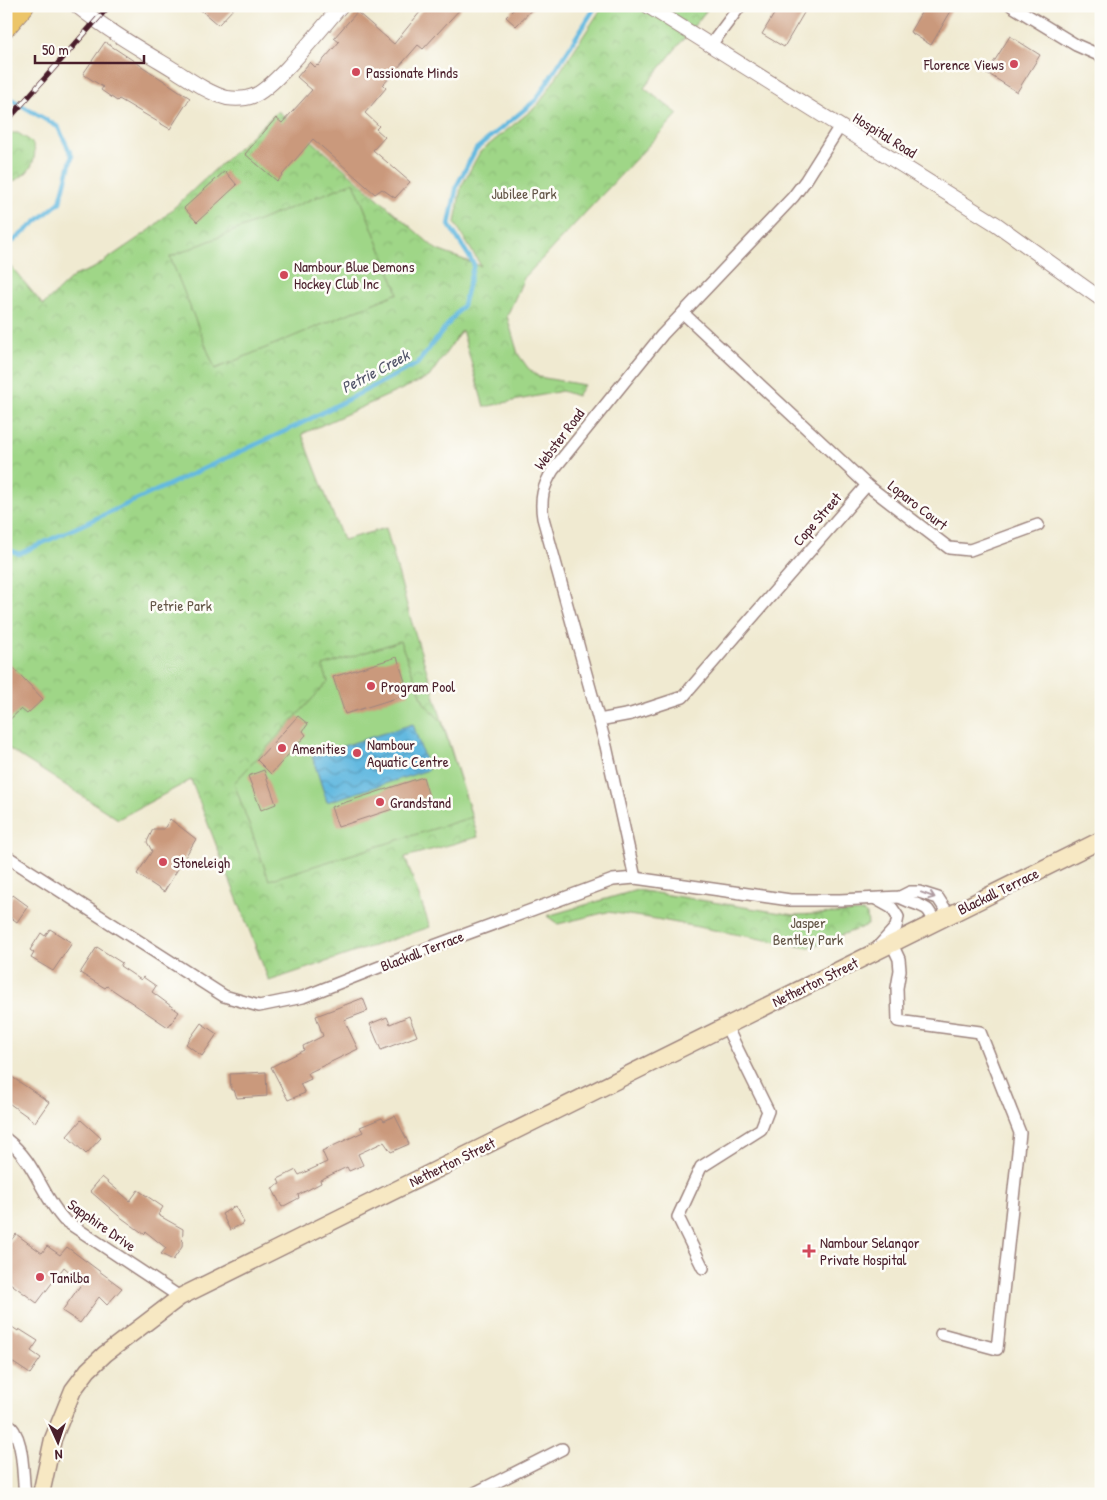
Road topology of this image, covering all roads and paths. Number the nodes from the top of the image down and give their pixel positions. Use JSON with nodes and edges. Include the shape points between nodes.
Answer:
{"nodes":[{"id":1,"x":25,"y":6,"type":"edge"},
{"id":2,"x":77,"y":6,"type":"edge"},
{"id":3,"x":341,"y":6,"type":"edge"},
{"id":4,"x":648,"y":6,"type":"edge"},
{"id":5,"x":740,"y":6,"type":"edge"},
{"id":6,"x":1012,"y":6,"type":"edge"},
{"id":7,"x":6,"y":28,"type":"edge"},
{"id":8,"x":710,"y":46,"type":"junction"},
{"id":9,"x":1101,"y":56,"type":"edge"},
{"id":10,"x":840,"y":126,"type":"junction"},
{"id":11,"x":1101,"y":299,"type":"edge"},
{"id":12,"x":683,"y":313,"type":"junction"},
{"id":13,"x":867,"y":485,"type":"junction"},
{"id":14,"x":1038,"y":526,"type":"dead end"},
{"id":15,"x":600,"y":720,"type":"junction"},
{"id":16,"x":1101,"y":840,"type":"edge"},
{"id":17,"x":6,"y":856,"type":"edge"},
{"id":18,"x":635,"y":878,"type":"junction"},
{"id":19,"x":874,"y":899,"type":"junction"},
{"id":20,"x":942,"y":918,"type":"junction"},
{"id":21,"x":892,"y":944,"type":"junction"},
{"id":22,"x":872,"y":954,"type":"junction"},
{"id":23,"x":726,"y":1026,"type":"junction"},
{"id":24,"x":6,"y":1139,"type":"edge"},
{"id":25,"x":703,"y":1268,"type":"dead end"},
{"id":26,"x":180,"y":1297,"type":"junction"},
{"id":27,"x":941,"y":1334,"type":"dead end"},
{"id":28,"x":6,"y":1422,"type":"edge"},
{"id":29,"x":562,"y":1450,"type":"dead end"},
{"id":30,"x":25,"y":1494,"type":"edge"},
{"id":31,"x":41,"y":1494,"type":"edge"},
{"id":32,"x":473,"y":1494,"type":"edge"}],
"edges":[{"from":1,"to":7,"type":"main road"},
{"from":2,"to":3,"type":"street","via":[[103,26],[197,84],[222,96],[236,98],[254,96],[268,85]]},
{"from":4,"to":8,"type":"street","name":"Hospital Road"},
{"from":5,"to":8,"type":"street"},
{"from":6,"to":9,"type":"street","via":[[1076,45]]},
{"from":8,"to":10,"type":"street","name":"Hospital Road"},
{"from":10,"to":11,"type":"street","name":"Hospital Road","via":[[996,224]]},
{"from":10,"to":12,"type":"street","name":"Webster Road","via":[[793,197]]},
{"from":12,"to":13,"type":"street"},
{"from":12,"to":15,"type":"street","name":"Webster Road","via":[[553,470],[541,495],[543,518]]},
{"from":13,"to":14,"type":"street","name":"Loparo Court","via":[[949,548],[970,550]]},
{"from":13,"to":15,"type":"street","name":"Cope Street","via":[[683,697]]},
{"from":15,"to":18,"type":"street","name":"Webster Road"},
{"from":16,"to":20,"type":"main road","name":"Blackall Terrace"},
{"from":17,"to":18,"type":"street","name":"Blackall Terrace","via":[[224,996],[259,1006],[304,997],[604,883]]},
{"from":18,"to":19,"type":"street","name":"Blackall Terrace","via":[[777,899]]},
{"from":19,"to":20,"type":"street","name":"Blackall Terrace","via":[[900,897]]},
{"from":19,"to":22,"type":"street","via":[[892,908],[898,922]]},
{"from":20,"to":21,"type":"main road","name":"Netherton Street"},
{"from":21,"to":22,"type":"main road","name":"Netherton Street"},
{"from":21,"to":27,"type":"street","via":[[900,963],[898,1021],[980,1032],[1020,1133],[997,1349]]},
{"from":22,"to":23,"type":"main road","name":"Netherton Street"},
{"from":23,"to":25,"type":"street","via":[[768,1111],[762,1129],[700,1167],[678,1217]]},
{"from":23,"to":26,"type":"main road","name":"Netherton Street"},
{"from":24,"to":26,"type":"street","name":"Sapphire Drive","via":[[23,1155],[52,1207],[64,1220]]},
{"from":26,"to":31,"type":"main road","name":"Netherton Street","via":[[105,1354],[73,1390],[53,1438]]},
{"from":28,"to":30,"type":"street","via":[[12,1426],[20,1445]]},
{"from":29,"to":32,"type":"street"}]}
